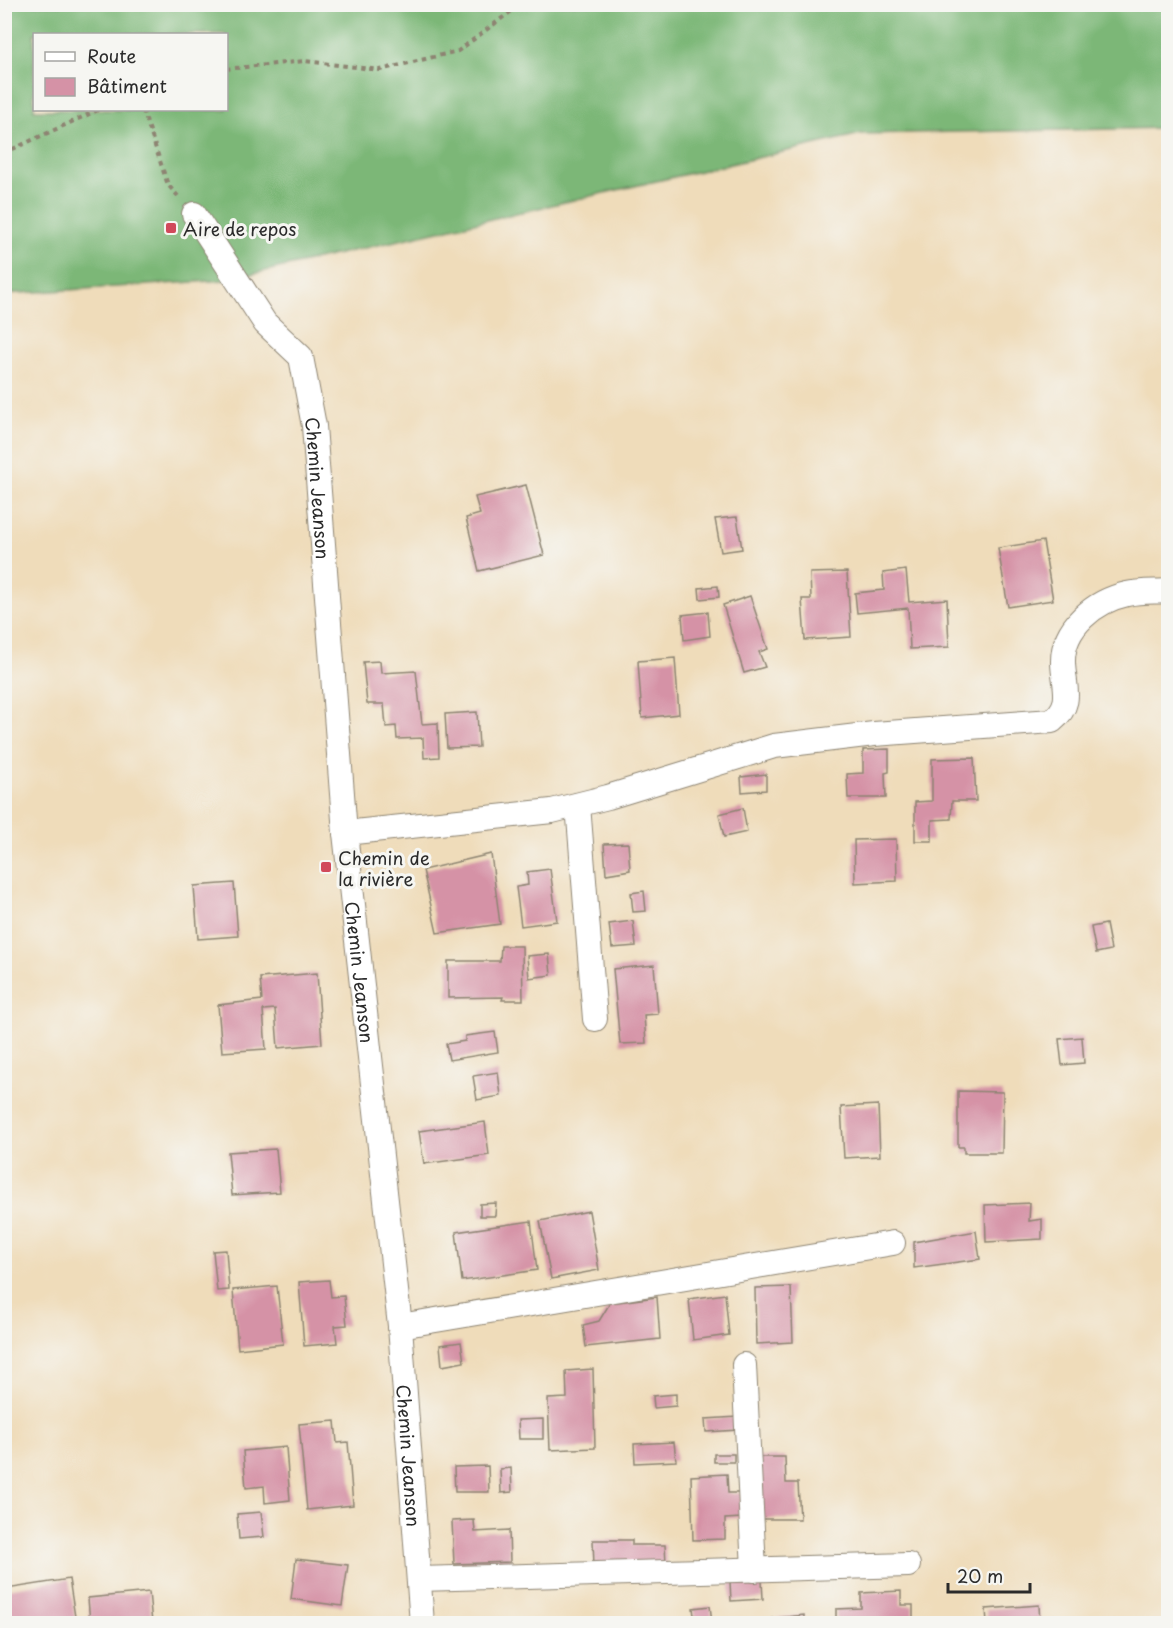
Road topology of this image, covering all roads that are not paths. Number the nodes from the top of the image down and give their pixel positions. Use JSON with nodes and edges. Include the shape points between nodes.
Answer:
{"nodes":[{"id":1,"x":194,"y":214,"type":"road end"},
{"id":2,"x":1168,"y":591,"type":"edge"},
{"id":3,"x":578,"y":804,"type":"junction"},
{"id":4,"x":345,"y":833,"type":"junction"},
{"id":5,"x":595,"y":1019,"type":"dead end"},
{"id":6,"x":893,"y":1243,"type":"dead end"},
{"id":7,"x":400,"y":1326,"type":"junction"},
{"id":8,"x":744,"y":1365,"type":"dead end"},
{"id":9,"x":908,"y":1566,"type":"dead end"},
{"id":10,"x":754,"y":1570,"type":"junction"},
{"id":11,"x":419,"y":1579,"type":"junction"},
{"id":12,"x":422,"y":1623,"type":"edge"}],
"edges":[{"from":1,"to":4,"type":"street","name":"Chemin Jeanson","via":[[265,323],[301,357],[314,426]]},
{"from":2,"to":3,"type":"street","via":[[1109,599],[1074,627],[1063,660],[1067,701],[1052,721],[774,746]]},
{"from":3,"to":4,"type":"street","via":[[552,811]]},
{"from":3,"to":5,"type":"street"},
{"from":4,"to":7,"type":"street","name":"Chemin Jeanson"},
{"from":6,"to":7,"type":"street"},
{"from":7,"to":11,"type":"street","name":"Chemin Jeanson"},
{"from":8,"to":10,"type":"street"},
{"from":9,"to":10,"type":"street"},
{"from":10,"to":11,"type":"street"},
{"from":11,"to":12,"type":"street","name":"Chemin Jeanson"}]}
